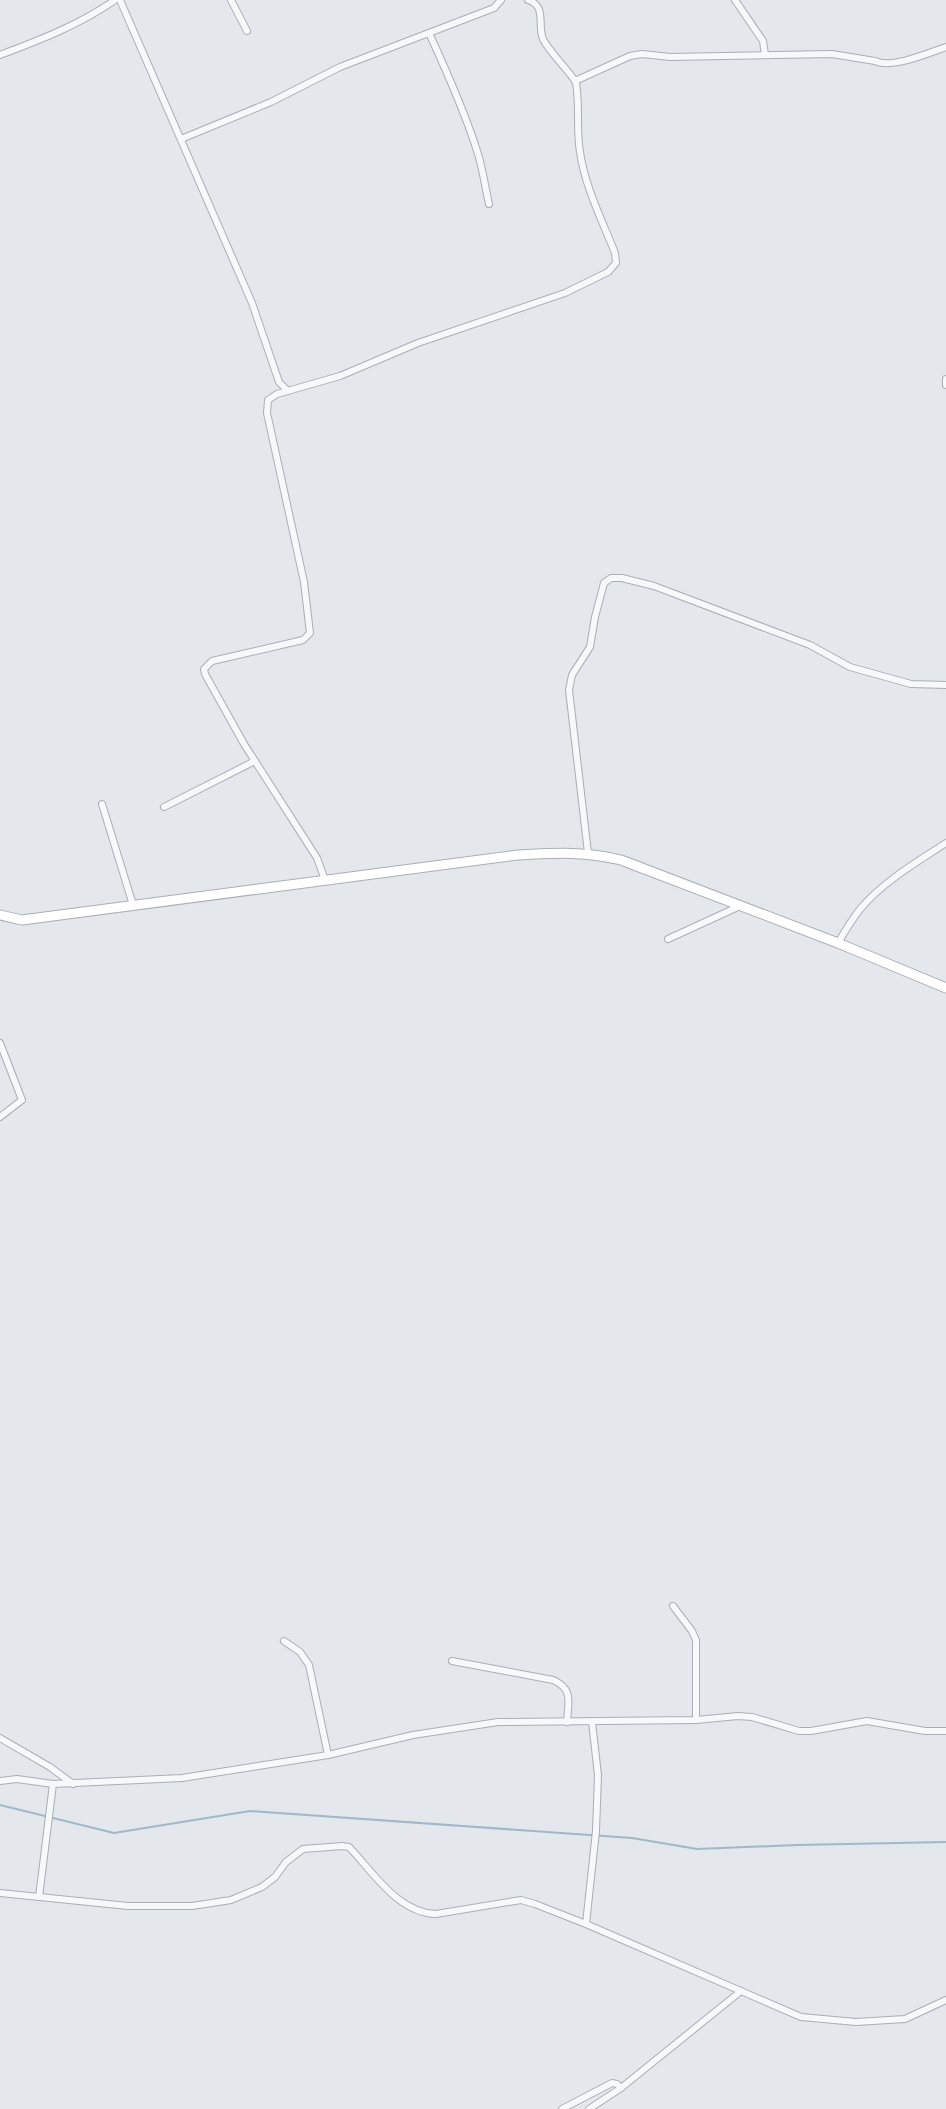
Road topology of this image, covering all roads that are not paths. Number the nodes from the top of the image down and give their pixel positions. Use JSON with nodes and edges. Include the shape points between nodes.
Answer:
{"nodes":[{"id":1,"x":115,"y":0,"type":"edge"},
{"id":2,"x":120,"y":0,"type":"edge"},
{"id":3,"x":231,"y":0,"type":"edge"},
{"id":4,"x":501,"y":0,"type":"edge"},
{"id":5,"x":528,"y":0,"type":"edge"},
{"id":6,"x":735,"y":0,"type":"edge"},
{"id":7,"x":247,"y":31,"type":"dead end"},
{"id":8,"x":429,"y":33,"type":"junction"},
{"id":9,"x":946,"y":47,"type":"edge"},
{"id":10,"x":0,"y":55,"type":"edge"},
{"id":11,"x":765,"y":55,"type":"junction"},
{"id":12,"x":576,"y":81,"type":"junction"},
{"id":13,"x":181,"y":139,"type":"junction"},
{"id":14,"x":489,"y":204,"type":"dead end"},
{"id":15,"x":946,"y":379,"type":"edge"},
{"id":16,"x":946,"y":385,"type":"edge"},
{"id":17,"x":288,"y":391,"type":"junction"},
{"id":18,"x":946,"y":685,"type":"edge"},
{"id":19,"x":255,"y":761,"type":"junction"},
{"id":20,"x":102,"y":804,"type":"dead end"},
{"id":21,"x":164,"y":807,"type":"dead end"},
{"id":22,"x":946,"y":843,"type":"edge"},
{"id":23,"x":588,"y":853,"type":"junction"},
{"id":24,"x":325,"y":880,"type":"junction"},
{"id":25,"x":133,"y":905,"type":"junction"},
{"id":26,"x":740,"y":905,"type":"junction"},
{"id":27,"x":0,"y":915,"type":"edge"},
{"id":28,"x":668,"y":939,"type":"dead end"},
{"id":29,"x":838,"y":943,"type":"junction"},
{"id":30,"x":946,"y":988,"type":"edge"},
{"id":31,"x":0,"y":1043,"type":"edge"},
{"id":32,"x":0,"y":1117,"type":"edge"},
{"id":33,"x":673,"y":1606,"type":"dead end"},
{"id":34,"x":284,"y":1641,"type":"dead end"},
{"id":35,"x":452,"y":1661,"type":"dead end"},
{"id":36,"x":696,"y":1720,"type":"junction"},
{"id":37,"x":567,"y":1722,"type":"junction"},
{"id":38,"x":592,"y":1722,"type":"junction"},
{"id":39,"x":946,"y":1731,"type":"edge"},
{"id":40,"x":0,"y":1738,"type":"edge"},
{"id":41,"x":328,"y":1755,"type":"junction"},
{"id":42,"x":0,"y":1781,"type":"edge"},
{"id":43,"x":53,"y":1784,"type":"junction"},
{"id":44,"x":74,"y":1784,"type":"junction"},
{"id":45,"x":0,"y":1893,"type":"edge"},
{"id":46,"x":39,"y":1897,"type":"junction"},
{"id":47,"x":586,"y":1924,"type":"junction"},
{"id":48,"x":741,"y":1991,"type":"junction"},
{"id":49,"x":946,"y":2000,"type":"edge"},
{"id":50,"x":621,"y":2088,"type":"junction"},
{"id":51,"x":562,"y":2109,"type":"edge"},
{"id":52,"x":589,"y":2109,"type":"edge"}],
"edges":[{"from":1,"to":10,"type":"street","via":[[50,36]]},
{"from":2,"to":13,"type":"street"},
{"from":3,"to":7,"type":"street"},
{"from":4,"to":8,"type":"street","via":[[494,8]]},
{"from":5,"to":12,"type":"street","via":[[540,9],[543,39]]},
{"from":6,"to":11,"type":"street","via":[[763,41]]},
{"from":8,"to":13,"type":"street","via":[[340,66],[271,102]]},
{"from":8,"to":14,"type":"street","via":[[465,116]]},
{"from":9,"to":11,"type":"street","via":[[881,64],[832,54]]},
{"from":11,"to":12,"type":"street","via":[[642,54]]},
{"from":12,"to":17,"type":"street","via":[[580,155],[615,253],[613,268],[534,305],[418,343],[340,376]]},
{"from":13,"to":17,"type":"street","via":[[252,303],[279,382]]},
{"from":15,"to":16,"type":"street"},
{"from":17,"to":19,"type":"street","via":[[268,400],[267,412],[304,582],[310,633],[303,640],[212,660],[204,669]]},
{"from":18,"to":23,"type":"street","via":[[911,684],[850,667],[810,645],[654,586],[611,578],[604,583],[590,647],[572,675],[569,690]]},
{"from":19,"to":21,"type":"street"},
{"from":19,"to":24,"type":"street","via":[[317,858]]},
{"from":20,"to":25,"type":"street"},
{"from":22,"to":29,"type":"street","via":[[874,895]]},
{"from":23,"to":24,"type":"street","via":[[518,855]]},
{"from":23,"to":26,"type":"street","via":[[621,860]]},
{"from":24,"to":25,"type":"street"},
{"from":25,"to":27,"type":"street","via":[[22,920]]},
{"from":26,"to":28,"type":"street"},
{"from":26,"to":29,"type":"street"},
{"from":29,"to":30,"type":"street"},
{"from":31,"to":32,"type":"street","via":[[22,1100]]},
{"from":33,"to":36,"type":"street","via":[[696,1640]]},
{"from":34,"to":41,"type":"street","via":[[300,1652],[309,1665]]},
{"from":35,"to":37,"type":"street","via":[[562,1684],[568,1694]]},
{"from":36,"to":38,"type":"street"},
{"from":36,"to":39,"type":"street","via":[[752,1717],[811,1731],[867,1721]]},
{"from":37,"to":38,"type":"street"},
{"from":37,"to":41,"type":"street","via":[[498,1722],[413,1735]]},
{"from":38,"to":47,"type":"street","via":[[598,1775]]},
{"from":40,"to":44,"type":"street"},
{"from":41,"to":44,"type":"street","via":[[182,1778]]},
{"from":42,"to":43,"type":"street"},
{"from":43,"to":44,"type":"street"},
{"from":43,"to":46,"type":"street"},
{"from":45,"to":46,"type":"street"},
{"from":46,"to":47,"type":"street","via":[[128,1906],[192,1906],[231,1900],[270,1881],[298,1851],[342,1846],[349,1847],[379,1881],[423,1914],[521,1900]]},
{"from":47,"to":48,"type":"street"},
{"from":48,"to":49,"type":"street","via":[[801,2018],[855,2022],[905,2019]]},
{"from":48,"to":50,"type":"street"},
{"from":50,"to":51,"type":"street","via":[[612,2083]]},
{"from":50,"to":52,"type":"street"}]}
